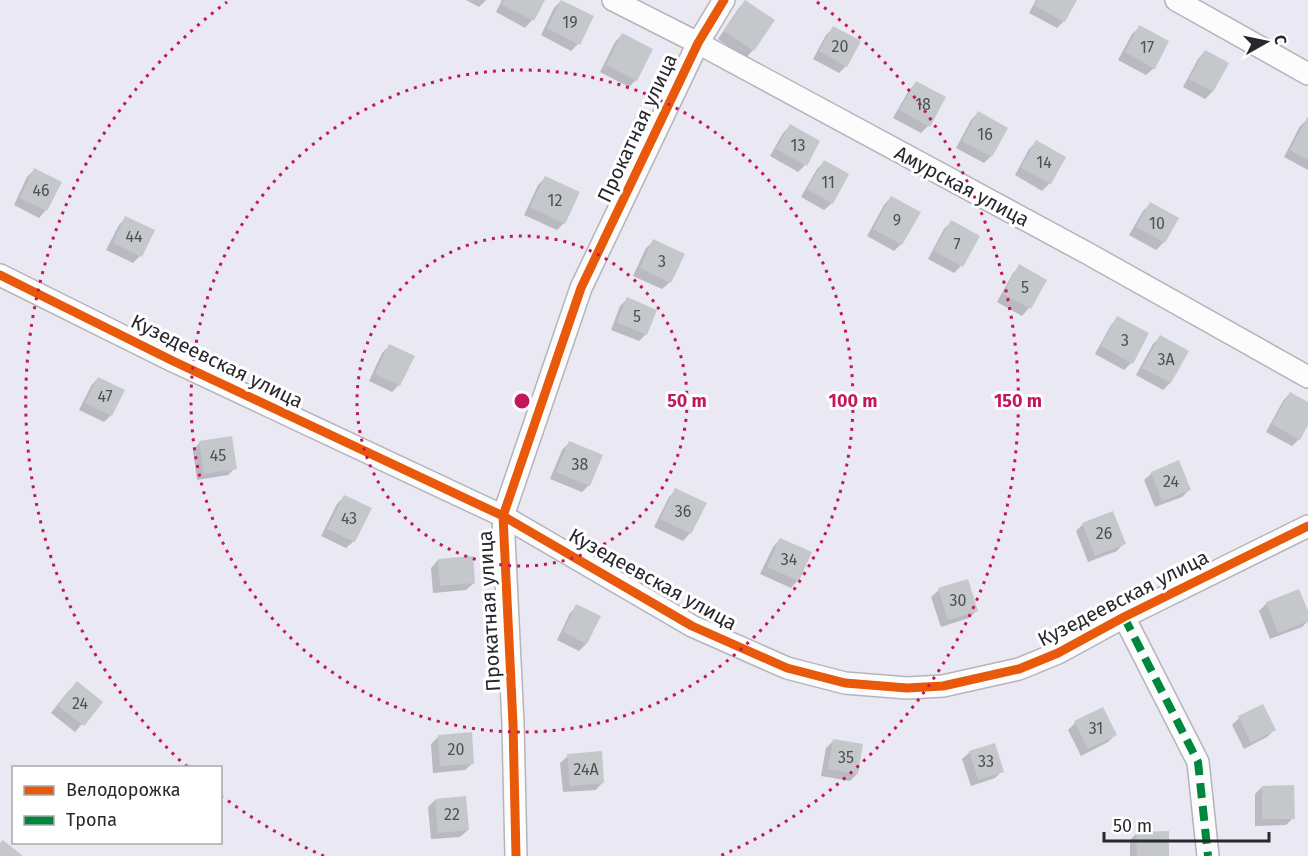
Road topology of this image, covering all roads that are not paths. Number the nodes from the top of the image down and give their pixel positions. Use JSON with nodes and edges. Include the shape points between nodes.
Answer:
{"nodes":[{"id":1,"x":614,"y":0,"type":"edge"},
{"id":2,"x":724,"y":0,"type":"edge"},
{"id":3,"x":1176,"y":0,"type":"edge"},
{"id":4,"x":698,"y":43,"type":"junction"},
{"id":5,"x":1308,"y":74,"type":"edge"},
{"id":6,"x":0,"y":275,"type":"edge"},
{"id":7,"x":1308,"y":377,"type":"edge"},
{"id":8,"x":503,"y":516,"type":"junction"},
{"id":9,"x":1308,"y":526,"type":"edge"},
{"id":10,"x":1124,"y":617,"type":"junction"},
{"id":11,"x":516,"y":856,"type":"edge"},
{"id":12,"x":1208,"y":856,"type":"edge"}],
"edges":[{"from":1,"to":4,"type":"street","name":"Амурская улица"},
{"from":2,"to":4,"type":"street","name":"Прокатная улица"},
{"from":3,"to":5,"type":"street"},
{"from":4,"to":7,"type":"street","name":"Амурская улица"},
{"from":4,"to":8,"type":"street","name":"Прокатная улица","via":[[581,288]]},
{"from":6,"to":8,"type":"street","name":"Кузедеевская улица"},
{"from":8,"to":10,"type":"street","name":"Кузедеевская улица","via":[[692,626],[787,668],[845,683],[907,688],[981,678],[1019,669],[1058,653]]},
{"from":8,"to":11,"type":"street","name":"Прокатная улица"},
{"from":9,"to":10,"type":"street","name":"Кузедеевская улица"},
{"from":10,"to":12,"type":"street","via":[[1198,762]]}]}
